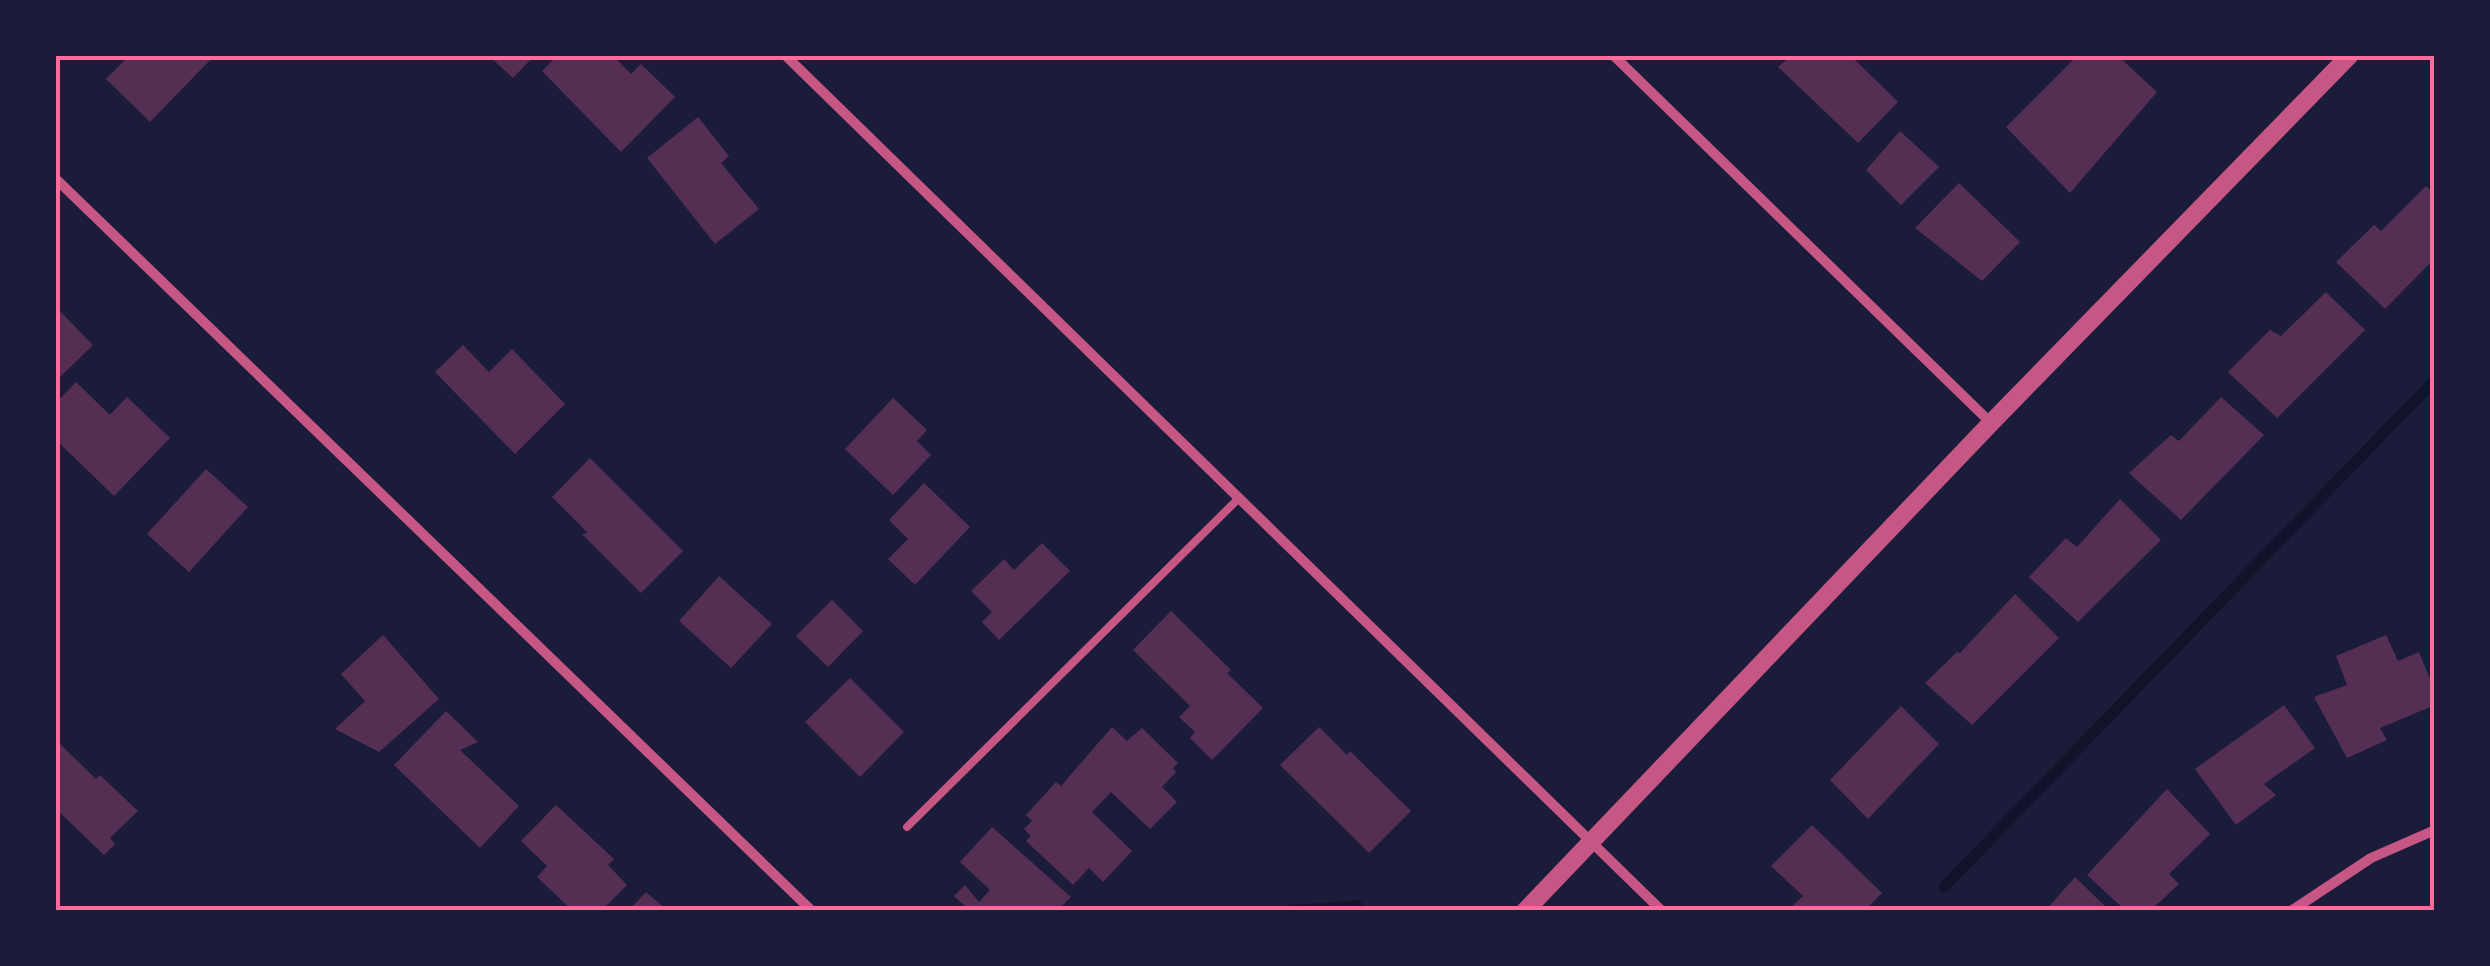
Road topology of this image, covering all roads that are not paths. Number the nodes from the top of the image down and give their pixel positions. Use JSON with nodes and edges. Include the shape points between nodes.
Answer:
{"nodes":[{"id":1,"x":785,"y":55,"type":"edge"},
{"id":2,"x":1613,"y":55,"type":"edge"},
{"id":3,"x":2350,"y":55,"type":"edge"},
{"id":4,"x":55,"y":178,"type":"edge"},
{"id":5,"x":1991,"y":423,"type":"junction"},
{"id":6,"x":1238,"y":500,"type":"junction"},
{"id":7,"x":907,"y":827,"type":"dead end"},
{"id":8,"x":2435,"y":830,"type":"edge"},
{"id":9,"x":1592,"y":843,"type":"junction"},
{"id":10,"x":812,"y":911,"type":"edge"},
{"id":11,"x":1525,"y":911,"type":"edge"},
{"id":12,"x":1662,"y":911,"type":"edge"},
{"id":13,"x":2291,"y":911,"type":"edge"}],
"edges":[{"from":1,"to":6,"type":"street"},
{"from":2,"to":5,"type":"street"},
{"from":3,"to":5,"type":"street"},
{"from":4,"to":10,"type":"street"},
{"from":5,"to":9,"type":"street"},
{"from":6,"to":7,"type":"lane"},
{"from":6,"to":9,"type":"street"},
{"from":8,"to":13,"type":"street","via":[[2370,858]]},
{"from":9,"to":11,"type":"street"},
{"from":9,"to":12,"type":"street"}]}
